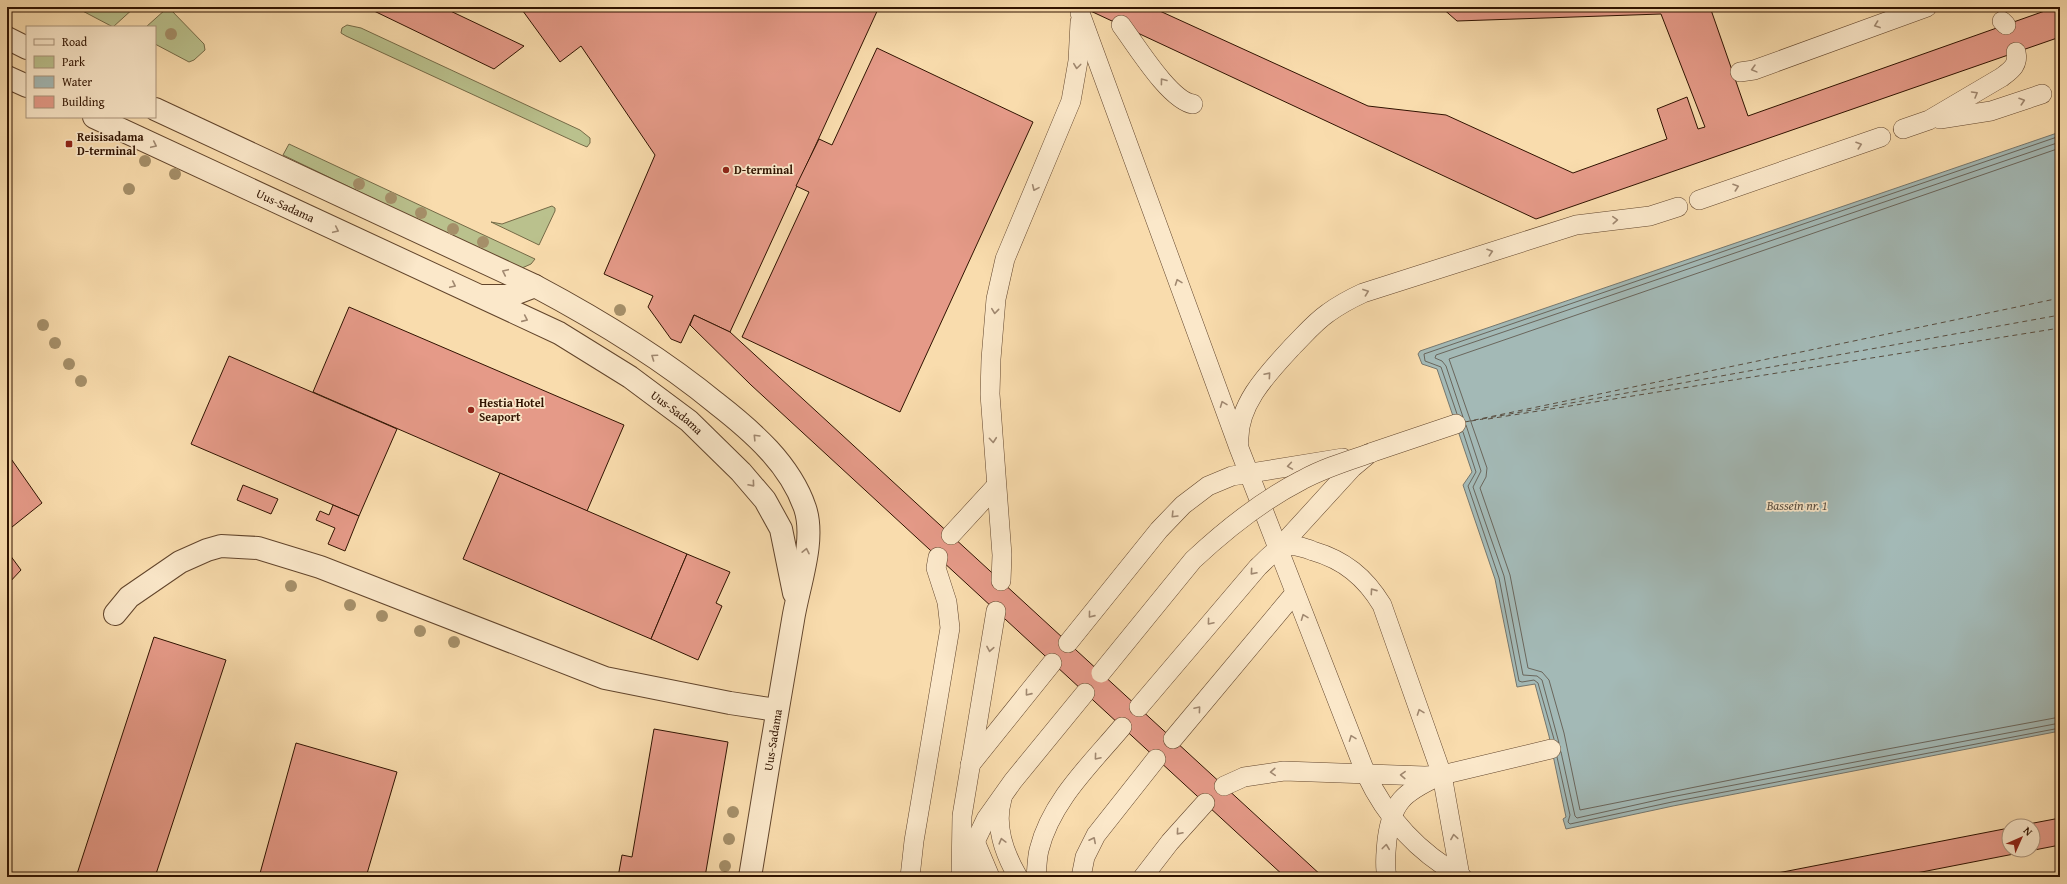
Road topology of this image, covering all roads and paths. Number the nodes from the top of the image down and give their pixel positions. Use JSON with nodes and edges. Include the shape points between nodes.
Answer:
{"nodes":[{"id":1,"x":1926,"y":7,"type":"edge"},
{"id":2,"x":1080,"y":10,"type":"edge"},
{"id":3,"x":1121,"y":25,"type":"dead end"},
{"id":4,"x":7,"y":38,"type":"edge"},
{"id":5,"x":26,"y":48,"type":"edge"},
{"id":6,"x":2016,"y":52,"type":"dead end"},
{"id":7,"x":1740,"y":72,"type":"dead end"},
{"id":8,"x":7,"y":77,"type":"edge"},
{"id":9,"x":26,"y":86,"type":"edge"},
{"id":10,"x":2042,"y":94,"type":"dead end"},
{"id":11,"x":1193,"y":104,"type":"dead end"},
{"id":12,"x":156,"y":109,"type":"edge"},
{"id":13,"x":96,"y":118,"type":"edge"},
{"id":14,"x":1929,"y":120,"type":"junction"},
{"id":15,"x":1903,"y":129,"type":"dead end"},
{"id":16,"x":1881,"y":137,"type":"dead end"},
{"id":17,"x":1699,"y":200,"type":"dead end"},
{"id":18,"x":1678,"y":207,"type":"dead end"},
{"id":19,"x":535,"y":286,"type":"junction"},
{"id":20,"x":478,"y":296,"type":"junction"},
{"id":21,"x":1239,"y":448,"type":"junction"},
{"id":22,"x":1370,"y":453,"type":"junction"},
{"id":23,"x":1249,"y":473,"type":"junction"},
{"id":24,"x":996,"y":486,"type":"junction"},
{"id":25,"x":951,"y":535,"type":"dead end"},
{"id":26,"x":1278,"y":549,"type":"junction"},
{"id":27,"x":938,"y":557,"type":"dead end"},
{"id":28,"x":1001,"y":581,"type":"dead end"},
{"id":29,"x":1295,"y":593,"type":"junction"},
{"id":30,"x":795,"y":602,"type":"junction"},
{"id":31,"x":996,"y":611,"type":"dead end"},
{"id":32,"x":115,"y":614,"type":"dead end"},
{"id":33,"x":1068,"y":643,"type":"dead end"},
{"id":34,"x":1052,"y":663,"type":"dead end"},
{"id":35,"x":1101,"y":673,"type":"dead end"},
{"id":36,"x":1085,"y":693,"type":"dead end"},
{"id":37,"x":1139,"y":707,"type":"dead end"},
{"id":38,"x":777,"y":710,"type":"junction"},
{"id":39,"x":1122,"y":727,"type":"dead end"},
{"id":40,"x":1173,"y":739,"type":"dead end"},
{"id":41,"x":1551,"y":749,"type":"dead end"},
{"id":42,"x":1156,"y":758,"type":"dead end"},
{"id":43,"x":970,"y":766,"type":"junction"},
{"id":44,"x":1366,"y":774,"type":"junction"},
{"id":45,"x":1442,"y":775,"type":"junction"},
{"id":46,"x":1224,"y":786,"type":"dead end"},
{"id":47,"x":1003,"y":794,"type":"junction"},
{"id":48,"x":965,"y":801,"type":"junction"},
{"id":49,"x":1205,"y":803,"type":"dead end"},
{"id":50,"x":1390,"y":817,"type":"junction"},
{"id":51,"x":975,"y":842,"type":"junction"},
{"id":52,"x":1461,"y":876,"type":"edge"},
{"id":53,"x":750,"y":877,"type":"edge"},
{"id":54,"x":910,"y":877,"type":"edge"},
{"id":55,"x":961,"y":877,"type":"edge"},
{"id":56,"x":966,"y":877,"type":"edge"},
{"id":57,"x":990,"y":877,"type":"edge"},
{"id":58,"x":1018,"y":877,"type":"edge"},
{"id":59,"x":1036,"y":877,"type":"edge"},
{"id":60,"x":1081,"y":877,"type":"edge"},
{"id":61,"x":1143,"y":877,"type":"edge"},
{"id":62,"x":1387,"y":877,"type":"edge"}],
"edges":[{"from":1,"to":7,"type":"lane","one_way":true,"via":[[1754,70]]},
{"from":21,"to":2,"type":"lane","one_way":true},
{"from":2,"to":24,"type":"lane","one_way":true,"via":[[1078,62],[1071,101],[1012,241],[1000,278],[991,359]]},
{"from":11,"to":3,"type":"lane","one_way":true,"via":[[1178,98],[1168,88]]},
{"from":4,"to":5,"type":"street"},
{"from":14,"to":6,"type":"lane","one_way":true,"via":[[2012,70],[2016,63]]},
{"from":8,"to":9,"type":"street"},
{"from":14,"to":10,"type":"lane","one_way":true,"via":[[1992,111]]},
{"from":19,"to":12,"type":"street","name":"Uus-Sadama","one_way":true},
{"from":13,"to":20,"type":"street","name":"Uus-Sadama","one_way":true},
{"from":14,"to":15,"type":"lane"},
{"from":17,"to":16,"type":"lane","one_way":true},
{"from":21,"to":18,"type":"lane","one_way":true,"via":[[1241,422],[1251,398],[1261,383],[1312,327],[1340,304],[1362,293],[1576,225],[1650,216]]},
{"from":19,"to":20,"type":"street","name":"Uus-Sadama","via":[[509,296]]},
{"from":30,"to":19,"type":"street","name":"Uus-Sadama","one_way":true,"via":[[809,535],[805,509],[794,483],[770,451],[750,430],[692,383],[634,342]]},
{"from":20,"to":30,"type":"street","name":"Uus-Sadama","one_way":true,"via":[[559,333],[630,377],[689,421],[741,472],[765,500],[781,529]]},
{"from":21,"to":23,"type":"lane"},
{"from":22,"to":23,"type":"lane","one_way":true},
{"from":22,"to":26,"type":"lane","via":[[1352,468]]},
{"from":22,"to":35,"type":"lane","bridge":true,"via":[[1456,424],[1320,471],[1301,480],[1257,509],[1193,560]]},
{"from":23,"to":26,"type":"lane"},
{"from":23,"to":33,"type":"lane","one_way":true,"via":[[1217,481],[1183,505],[1159,530]]},
{"from":24,"to":25,"type":"lane"},
{"from":24,"to":28,"type":"lane","via":[[1002,555]]},
{"from":26,"to":29,"type":"lane"},
{"from":26,"to":37,"type":"lane","one_way":true,"via":[[1254,572]]},
{"from":45,"to":26,"type":"lane","one_way":true,"via":[[1382,605],[1375,593],[1356,572],[1341,562],[1301,547],[1288,546]]},
{"from":27,"to":54,"type":"lane","via":[[936,568],[947,602],[950,628]]},
{"from":40,"to":29,"type":"lane","one_way":true},
{"from":44,"to":29,"type":"lane","one_way":true},
{"from":30,"to":38,"type":"street","name":"Uus-Sadama"},
{"from":31,"to":43,"type":"lane","one_way":true},
{"from":32,"to":38,"type":"street","via":[[129,597],[180,562],[220,546],[258,548],[320,567],[606,678]]},
{"from":34,"to":43,"type":"lane","one_way":true},
{"from":36,"to":47,"type":"lane"},
{"from":38,"to":53,"type":"street","name":"Uus-Sadama"},
{"from":39,"to":59,"type":"lane","one_way":true,"via":[[1069,790],[1053,814],[1038,851]]},
{"from":41,"to":45,"type":"lane"},
{"from":60,"to":42,"type":"lane","one_way":true,"via":[[1085,857],[1096,835]]},
{"from":43,"to":48,"type":"lane"},
{"from":45,"to":44,"type":"lane","one_way":true},
{"from":44,"to":46,"type":"lane","one_way":true,"via":[[1284,771],[1244,777]]},
{"from":44,"to":50,"type":"lane"},
{"from":45,"to":50,"type":"lane","via":[[1412,790],[1402,799]]},
{"from":52,"to":45,"type":"lane","one_way":true},
{"from":47,"to":51,"type":"lane","via":[[986,819]]},
{"from":58,"to":47,"type":"lane","one_way":true,"via":[[1002,843],[999,810]]},
{"from":48,"to":51,"type":"lane"},
{"from":48,"to":55,"type":"lane","via":[[960,841]]},
{"from":49,"to":61,"type":"lane","one_way":true},
{"from":50,"to":52,"type":"lane","via":[[1422,850]]},
{"from":62,"to":50,"type":"lane","one_way":true,"via":[[1386,854]]},
{"from":51,"to":56,"type":"lane"},
{"from":51,"to":57,"type":"lane"}]}
